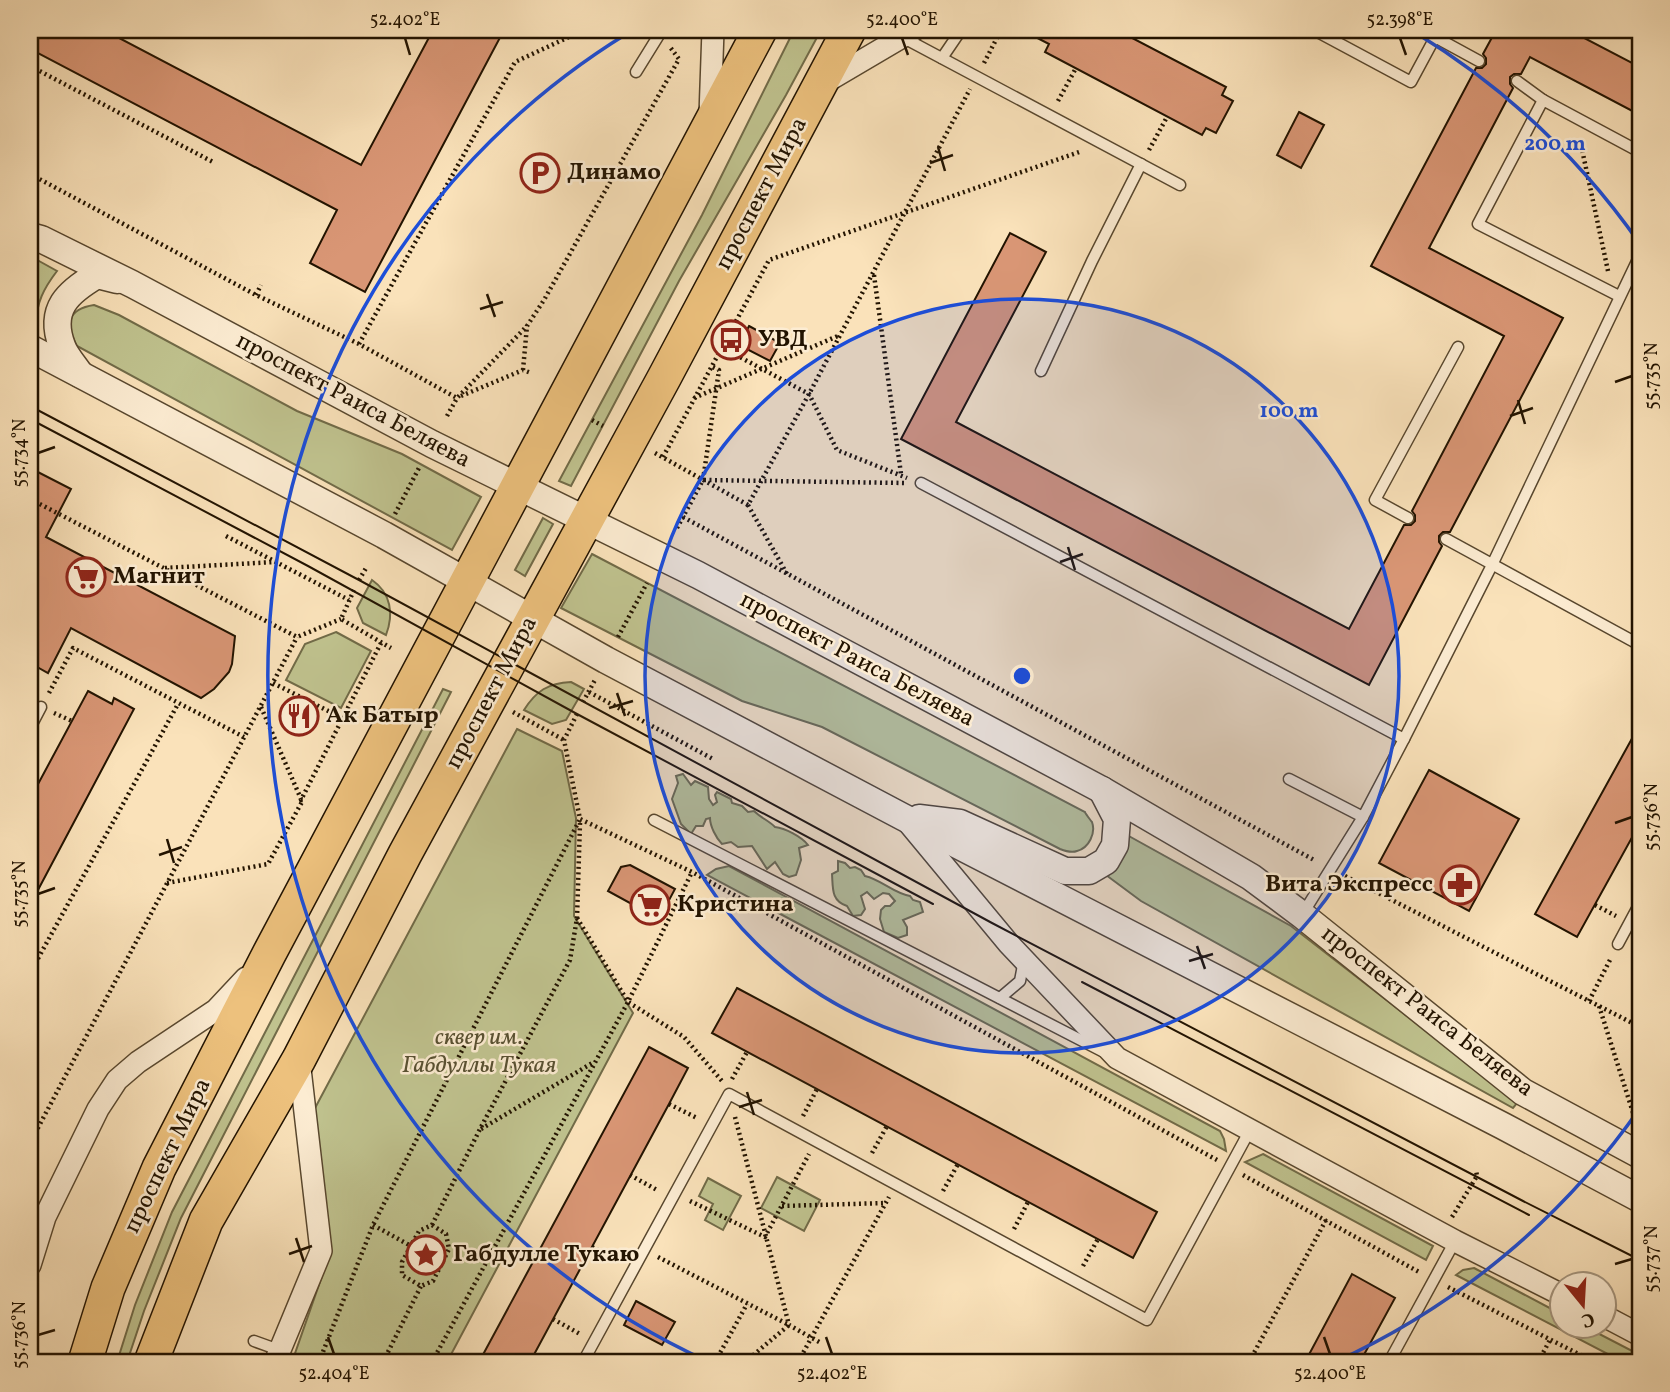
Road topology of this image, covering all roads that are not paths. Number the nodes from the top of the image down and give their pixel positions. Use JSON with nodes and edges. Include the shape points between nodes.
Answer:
{"nodes":[{"id":1,"x":713,"y":30,"type":"edge"},
{"id":2,"x":760,"y":30,"type":"edge"},
{"id":3,"x":849,"y":30,"type":"edge"},
{"id":4,"x":961,"y":30,"type":"edge"},
{"id":5,"x":1314,"y":30,"type":"edge"},
{"id":6,"x":661,"y":32,"type":"edge"},
{"id":7,"x":908,"y":33,"type":"edge"},
{"id":8,"x":1437,"y":33,"type":"edge"},
{"id":9,"x":942,"y":58,"type":"junction"},
{"id":10,"x":1479,"y":61,"type":"dead end"},
{"id":11,"x":636,"y":72,"type":"dead end"},
{"id":12,"x":1517,"y":81,"type":"dead end"},
{"id":13,"x":819,"y":86,"type":"junction"},
{"id":14,"x":1543,"y":100,"type":"junction"},
{"id":15,"x":710,"y":125,"type":"junction"},
{"id":16,"x":1640,"y":152,"type":"edge"},
{"id":17,"x":1141,"y":164,"type":"junction"},
{"id":18,"x":1180,"y":185,"type":"dead end"},
{"id":19,"x":34,"y":234,"type":"edge"},
{"id":20,"x":1640,"y":255,"type":"edge"},
{"id":21,"x":132,"y":284,"type":"junction"},
{"id":22,"x":1616,"y":295,"type":"junction"},
{"id":23,"x":1458,"y":347,"type":"dead end"},
{"id":24,"x":30,"y":348,"type":"edge"},
{"id":25,"x":1041,"y":371,"type":"dead end"},
{"id":26,"x":80,"y":374,"type":"junction"},
{"id":27,"x":921,"y":483,"type":"road end"},
{"id":28,"x":518,"y":486,"type":"junction"},
{"id":29,"x":1408,"y":518,"type":"dead end"},
{"id":30,"x":586,"y":520,"type":"junction"},
{"id":31,"x":1446,"y":539,"type":"dead end"},
{"id":32,"x":1492,"y":565,"type":"junction"},
{"id":33,"x":467,"y":582,"type":"junction"},
{"id":34,"x":533,"y":619,"type":"junction"},
{"id":35,"x":1640,"y":645,"type":"edge"},
{"id":36,"x":41,"y":707,"type":"road end"},
{"id":37,"x":30,"y":728,"type":"edge"},
{"id":38,"x":1404,"y":739,"type":"junction"},
{"id":39,"x":1289,"y":779,"type":"dead end"},
{"id":40,"x":1102,"y":790,"type":"junction"},
{"id":41,"x":903,"y":817,"type":"junction"},
{"id":42,"x":1363,"y":817,"type":"junction"},
{"id":43,"x":654,"y":820,"type":"dead end"},
{"id":44,"x":1640,"y":903,"type":"edge"},
{"id":45,"x":1302,"y":915,"type":"junction"},
{"id":46,"x":1618,"y":944,"type":"road end"},
{"id":47,"x":269,"y":954,"type":"junction"},
{"id":48,"x":1024,"y":960,"type":"junction"},
{"id":49,"x":1000,"y":998,"type":"junction"},
{"id":50,"x":1117,"y":1058,"type":"junction"},
{"id":51,"x":299,"y":1059,"type":"junction"},
{"id":52,"x":1250,"y":1130,"type":"junction"},
{"id":53,"x":1640,"y":1156,"type":"edge"},
{"id":54,"x":1640,"y":1199,"type":"edge"},
{"id":55,"x":1455,"y":1241,"type":"junction"},
{"id":56,"x":30,"y":1265,"type":"edge"},
{"id":57,"x":1548,"y":1288,"type":"edge"},
{"id":58,"x":1618,"y":1323,"type":"edge"},
{"id":59,"x":1640,"y":1335,"type":"edge"},
{"id":60,"x":254,"y":1341,"type":"dead end"},
{"id":61,"x":277,"y":1356,"type":"edge"},
{"id":62,"x":85,"y":1362,"type":"edge"},
{"id":63,"x":151,"y":1362,"type":"edge"},
{"id":64,"x":583,"y":1362,"type":"edge"},
{"id":65,"x":1389,"y":1362,"type":"edge"}],
"edges":[{"from":1,"to":15,"type":"street"},
{"from":2,"to":15,"type":"main road","name":"проспект Мира"},
{"from":3,"to":13,"type":"main road","name":"проспект Мира"},
{"from":4,"to":9,"type":"lane"},
{"from":5,"to":8,"type":"lane","via":[[1411,82]]},
{"from":6,"to":11,"type":"lane"},
{"from":7,"to":9,"type":"lane"},
{"from":7,"to":13,"type":"street"},
{"from":8,"to":10,"type":"lane"},
{"from":9,"to":17,"type":"lane"},
{"from":12,"to":14,"type":"lane"},
{"from":13,"to":30,"type":"main road","name":"проспект Мира"},
{"from":14,"to":16,"type":"lane"},
{"from":14,"to":22,"type":"lane","via":[[1478,224]]},
{"from":15,"to":28,"type":"main road","name":"проспект Мира"},
{"from":17,"to":18,"type":"lane"},
{"from":17,"to":25,"type":"lane"},
{"from":19,"to":21,"type":"street","name":"проспект Раиса Беляева"},
{"from":20,"to":22,"type":"lane"},
{"from":21,"to":26,"type":"street","via":[[97,275],[76,287],[61,305],[57,325],[62,347]]},
{"from":21,"to":28,"type":"street","name":"проспект Раиса Беляева"},
{"from":22,"to":32,"type":"lane"},
{"from":23,"to":29,"type":"lane","via":[[1375,500]]},
{"from":24,"to":26,"type":"street","name":"проспект Раиса Беляева"},
{"from":26,"to":33,"type":"street","name":"проспект Раиса Беляева"},
{"from":27,"to":38,"type":"lane"},
{"from":28,"to":30,"type":"street","name":"проспект Раиса Беляева"},
{"from":28,"to":33,"type":"main road","name":"проспект Мира"},
{"from":30,"to":34,"type":"main road","name":"проспект Мира"},
{"from":30,"to":40,"type":"street","name":"проспект Раиса Беляева"},
{"from":31,"to":32,"type":"lane"},
{"from":32,"to":35,"type":"lane"},
{"from":32,"to":38,"type":"lane"},
{"from":33,"to":34,"type":"street","name":"проспект Раиса Беляева"},
{"from":33,"to":47,"type":"main road","name":"проспект Мира"},
{"from":34,"to":41,"type":"street","name":"проспект Раиса Беляева"},
{"from":34,"to":51,"type":"main road","name":"проспект Мира"},
{"from":36,"to":37,"type":"lane"},
{"from":38,"to":42,"type":"lane"},
{"from":39,"to":42,"type":"lane"},
{"from":40,"to":41,"type":"street","via":[[1118,819],[1115,845],[1106,861],[1089,871],[1065,872],[960,822]]},
{"from":40,"to":45,"type":"street","name":"проспект Раиса Беляева","via":[[1251,877]]},
{"from":41,"to":48,"type":"street"},
{"from":41,"to":54,"type":"street","name":"проспект Раиса Беляева"},
{"from":42,"to":45,"type":"lane"},
{"from":43,"to":49,"type":"lane"},
{"from":44,"to":46,"type":"lane"},
{"from":45,"to":53,"type":"street","name":"проспект Раиса Беляева","via":[[1523,1092]]},
{"from":47,"to":56,"type":"street","via":[[216,1010],[117,1080],[45,1217]]},
{"from":47,"to":62,"type":"main road","name":"проспект Мира","via":[[159,1168],[107,1288]]},
{"from":48,"to":49,"type":"lane","via":[[1020,981]]},
{"from":48,"to":50,"type":"street"},
{"from":49,"to":50,"type":"lane"},
{"from":50,"to":52,"type":"street"},
{"from":51,"to":61,"type":"street","via":[[321,1251]]},
{"from":51,"to":63,"type":"main road","name":"проспект Мира","via":[[206,1221]]},
{"from":52,"to":55,"type":"street"},
{"from":52,"to":64,"type":"lane","via":[[1147,1320],[729,1094]]},
{"from":55,"to":57,"type":"street"},
{"from":55,"to":65,"type":"lane"},
{"from":58,"to":59,"type":"street"},
{"from":60,"to":61,"type":"lane"}]}
